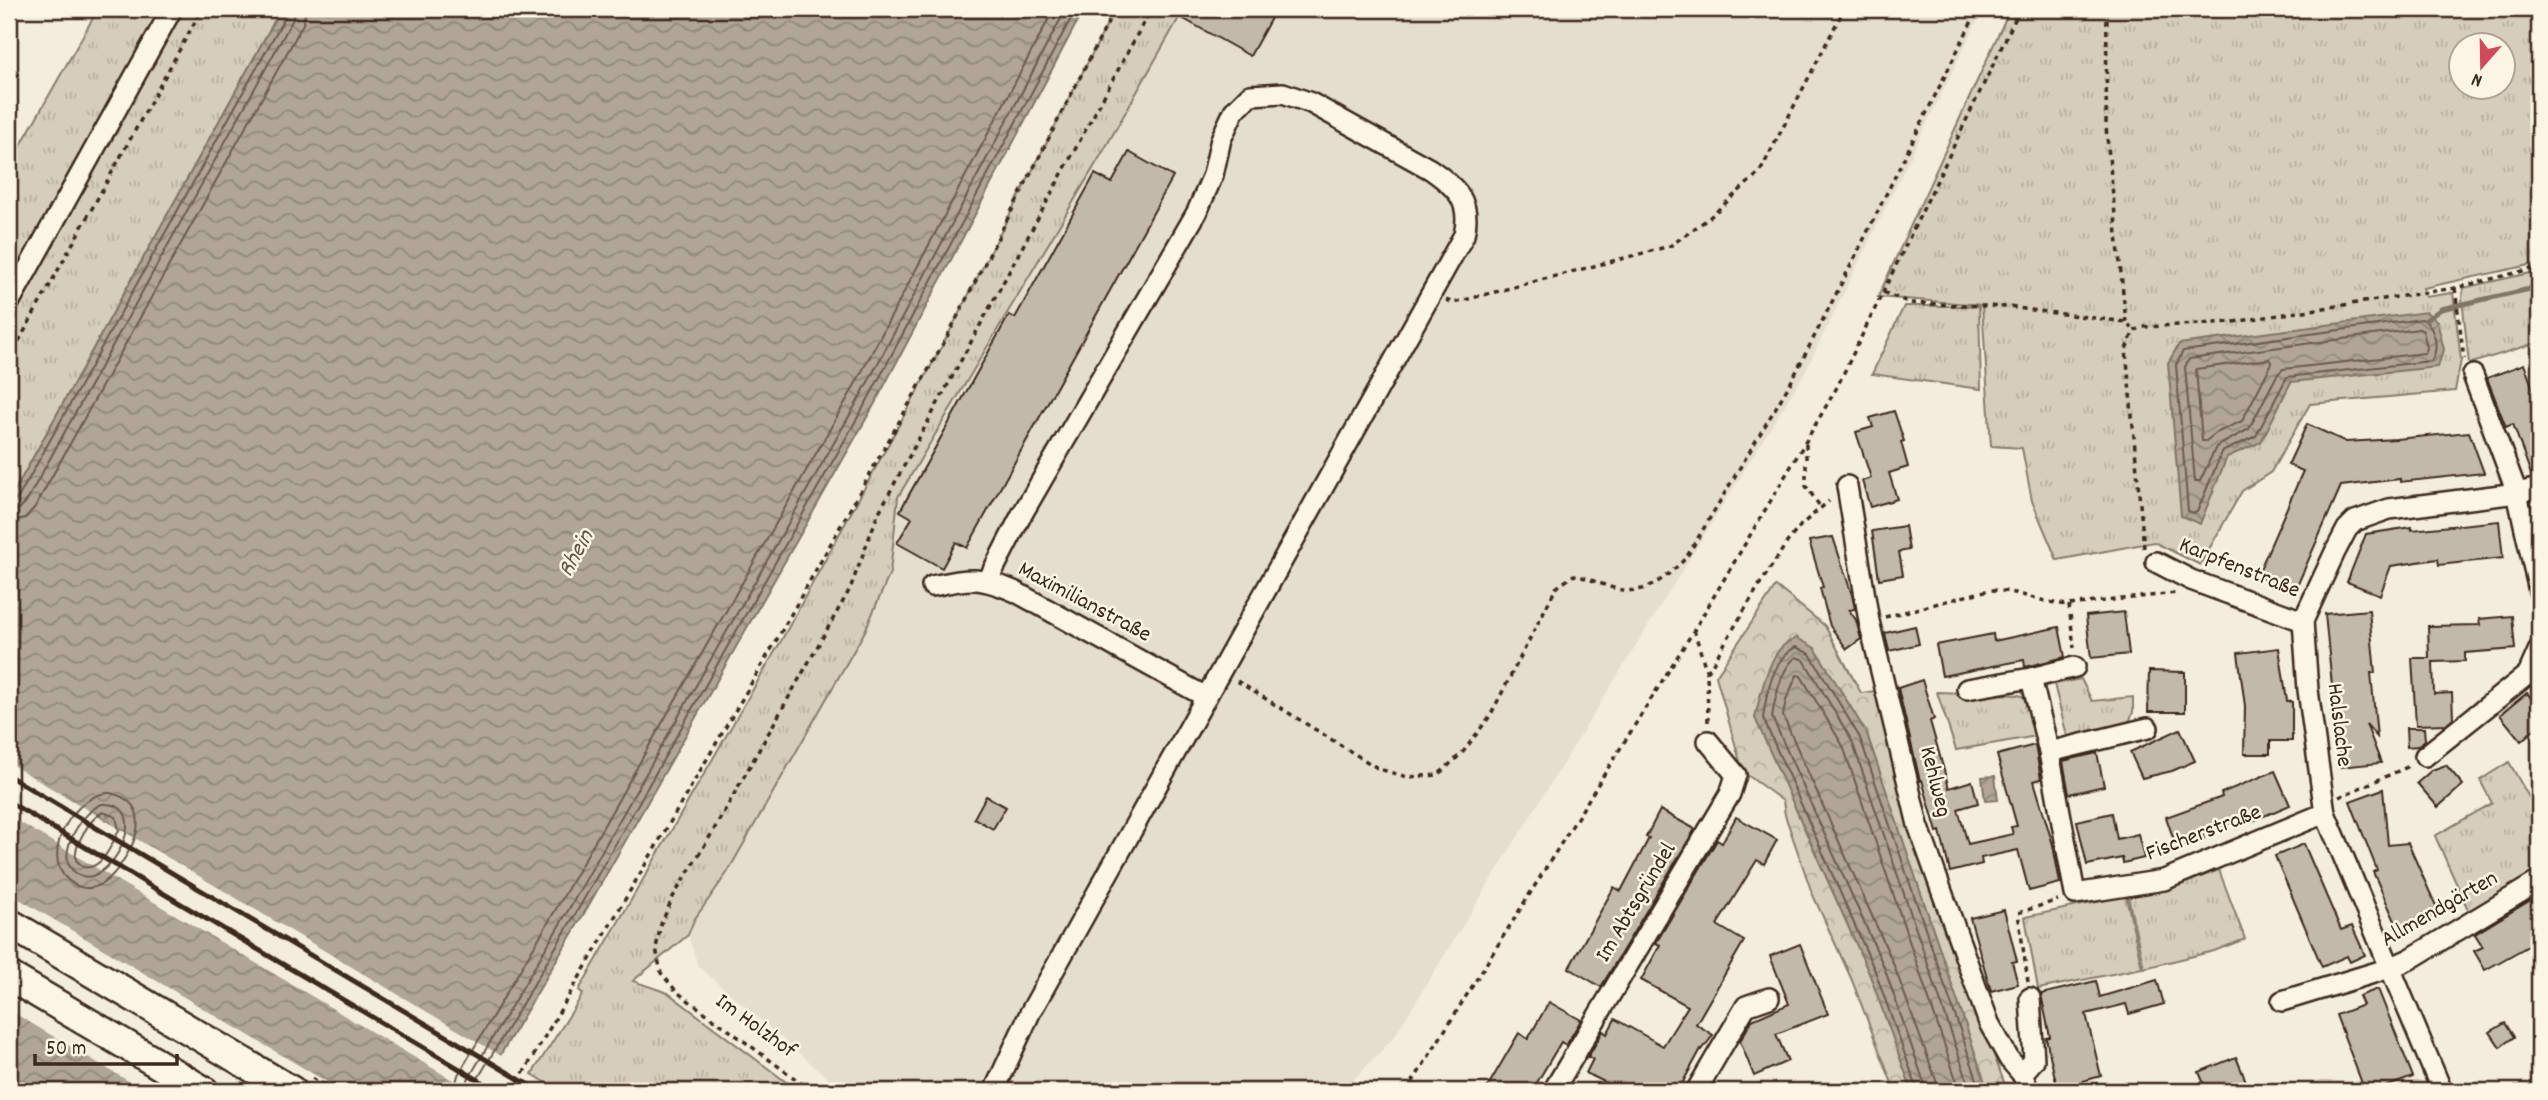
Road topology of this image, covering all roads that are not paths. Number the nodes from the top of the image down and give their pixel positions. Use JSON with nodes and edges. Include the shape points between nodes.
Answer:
{"nodes":[{"id":1,"x":173,"y":9,"type":"edge"},
{"id":2,"x":9,"y":303,"type":"edge"},
{"id":3,"x":2473,"y":375,"type":"road end"},
{"id":4,"x":1847,"y":485,"type":"road end"},
{"id":5,"x":2539,"y":488,"type":"edge"},
{"id":6,"x":2517,"y":493,"type":"junction"},
{"id":7,"x":2156,"y":562,"type":"road end"},
{"id":8,"x":988,"y":580,"type":"junction"},
{"id":9,"x":932,"y":586,"type":"dead end"},
{"id":10,"x":2539,"y":591,"type":"edge"},
{"id":11,"x":2303,"y":621,"type":"junction"},
{"id":12,"x":2539,"y":649,"type":"edge"},
{"id":13,"x":2076,"y":667,"type":"road end"},
{"id":14,"x":2031,"y":678,"type":"junction"},
{"id":15,"x":1967,"y":689,"type":"dead end"},
{"id":16,"x":1206,"y":697,"type":"junction"},
{"id":17,"x":2148,"y":728,"type":"dead end"},
{"id":18,"x":1708,"y":741,"type":"road end"},
{"id":19,"x":2049,"y":752,"type":"junction"},
{"id":20,"x":2425,"y":756,"type":"road end"},
{"id":21,"x":2324,"y":807,"type":"junction"},
{"id":22,"x":2539,"y":881,"type":"edge"},
{"id":23,"x":9,"y":923,"type":"edge"},
{"id":24,"x":2390,"y":968,"type":"junction"},
{"id":25,"x":9,"y":976,"type":"edge"},
{"id":26,"x":1769,"y":998,"type":"dead end"},
{"id":27,"x":2030,"y":998,"type":"road end"},
{"id":28,"x":2282,"y":1001,"type":"dead end"},
{"id":29,"x":2025,"y":1082,"type":"edge"},
{"id":30,"x":204,"y":1091,"type":"edge"},
{"id":31,"x":292,"y":1091,"type":"edge"},
{"id":32,"x":994,"y":1091,"type":"edge"},
{"id":33,"x":1553,"y":1091,"type":"edge"},
{"id":34,"x":1696,"y":1091,"type":"edge"},
{"id":35,"x":2442,"y":1091,"type":"edge"}],
"edges":[{"from":1,"to":2,"type":"street"},
{"from":3,"to":6,"type":"street"},
{"from":4,"to":29,"type":"street","name":"Kehlweg","via":[[1869,621],[1918,825],[1989,1023]]},
{"from":5,"to":6,"type":"street","name":"Halslache"},
{"from":6,"to":10,"type":"street"},
{"from":6,"to":11,"type":"street","name":"Halslache","via":[[2389,509],[2355,521]]},
{"from":7,"to":11,"type":"street","name":"Karpfenstraße"},
{"from":8,"to":9,"type":"street","name":"Maximilianstraße"},
{"from":8,"to":16,"type":"street","name":"Maximilianstraße"},
{"from":8,"to":16,"type":"street","via":[[1197,212],[1234,111],[1250,95],[1283,93],[1311,103],[1449,181],[1466,206],[1467,221],[1464,235]]},
{"from":11,"to":21,"type":"street","name":"Halslache"},
{"from":12,"to":20,"type":"street","via":[[2528,674]]},
{"from":13,"to":14,"type":"street"},
{"from":14,"to":15,"type":"street"},
{"from":14,"to":19,"type":"street"},
{"from":16,"to":32,"type":"street","via":[[1030,1013]]},
{"from":17,"to":19,"type":"street"},
{"from":18,"to":33,"type":"street","name":"Im Abtsgründel","via":[[1736,775],[1730,794]]},
{"from":19,"to":21,"type":"street","name":"Fischerstraße","via":[[2075,894],[2164,880]]},
{"from":21,"to":24,"type":"street","name":"Halslache"},
{"from":22,"to":24,"type":"street","name":"Allmendgärten"},
{"from":23,"to":31,"type":"highway"},
{"from":24,"to":28,"type":"street","name":"Allmendgärten"},
{"from":24,"to":35,"type":"street","name":"Halslache"},
{"from":25,"to":30,"type":"highway"},
{"from":26,"to":34,"type":"street","via":[[1746,1006]]},
{"from":27,"to":29,"type":"street","name":"Kehlweg","via":[[2034,1060]]}]}
